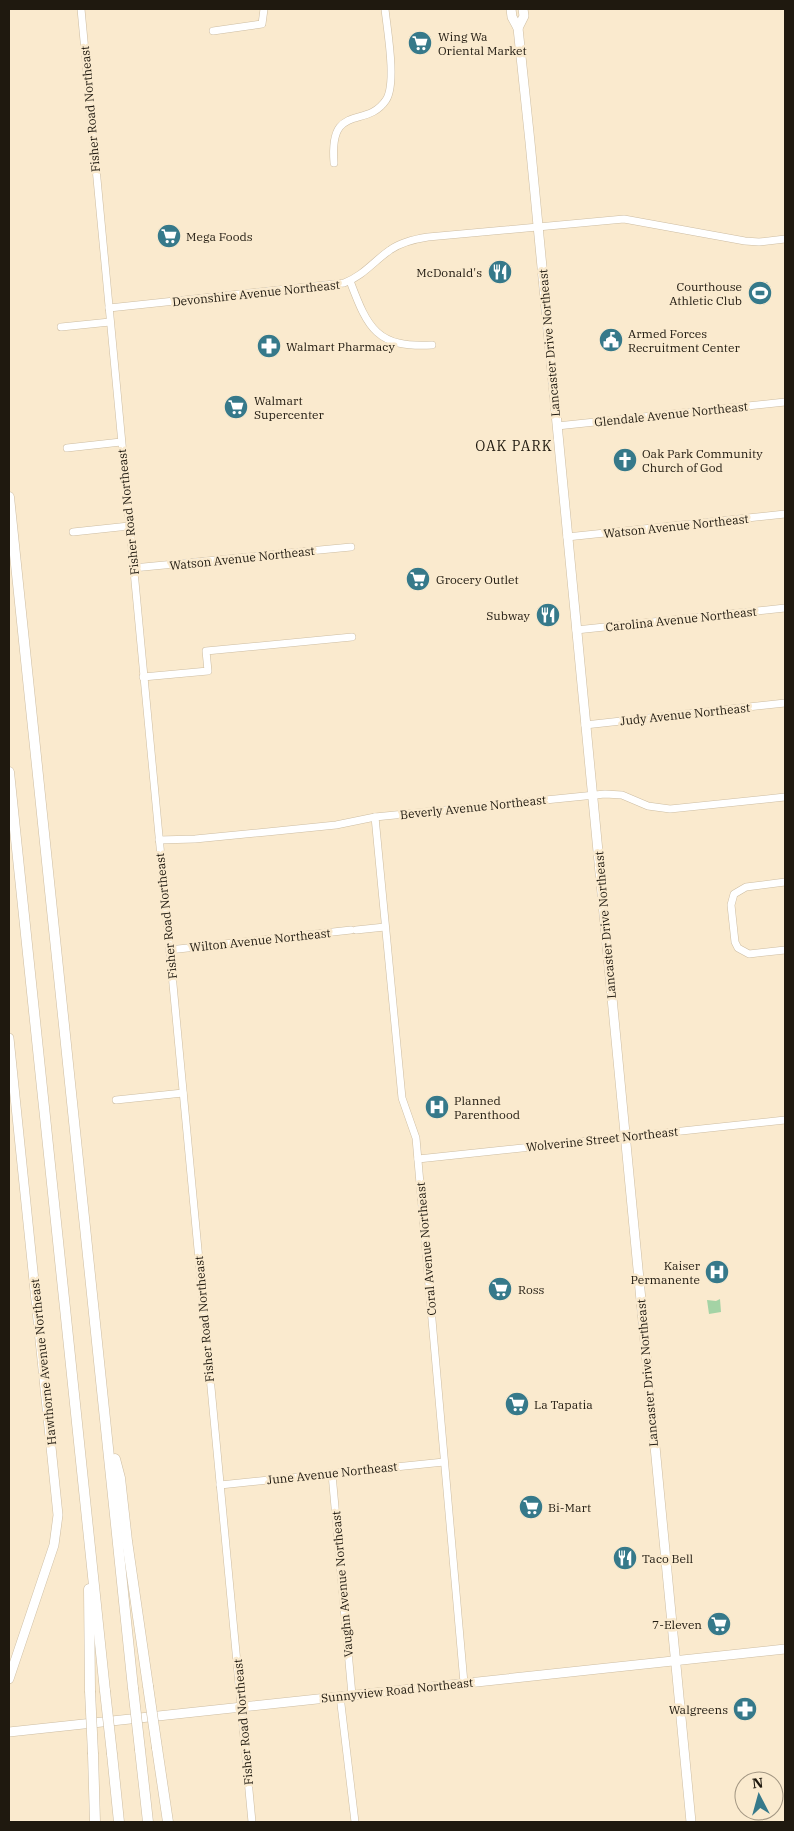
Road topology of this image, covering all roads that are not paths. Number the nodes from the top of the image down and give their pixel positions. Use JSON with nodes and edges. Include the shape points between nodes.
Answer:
{"nodes":[{"id":1,"x":81,"y":9,"type":"edge"},
{"id":2,"x":264,"y":9,"type":"edge"},
{"id":3,"x":385,"y":9,"type":"edge"},
{"id":4,"x":511,"y":9,"type":"edge"},
{"id":5,"x":523,"y":9,"type":"edge"},
{"id":6,"x":518,"y":28,"type":"junction"},
{"id":7,"x":213,"y":31,"type":"dead end"},
{"id":8,"x":334,"y":163,"type":"dead end"},
{"id":9,"x":538,"y":227,"type":"junction"},
{"id":10,"x":785,"y":239,"type":"edge"},
{"id":11,"x":350,"y":281,"type":"junction"},
{"id":12,"x":109,"y":308,"type":"junction"},
{"id":13,"x":110,"y":322,"type":"junction"},
{"id":14,"x":61,"y":327,"type":"dead end"},
{"id":15,"x":432,"y":345,"type":"dead end"},
{"id":16,"x":785,"y":402,"type":"edge"},
{"id":17,"x":557,"y":426,"type":"junction"},
{"id":18,"x":121,"y":442,"type":"junction"},
{"id":19,"x":67,"y":448,"type":"dead end"},
{"id":20,"x":9,"y":497,"type":"edge"},
{"id":21,"x":785,"y":514,"type":"edge"},
{"id":22,"x":129,"y":526,"type":"junction"},
{"id":23,"x":73,"y":532,"type":"dead end"},
{"id":24,"x":567,"y":537,"type":"junction"},
{"id":25,"x":351,"y":547,"type":"dead end"},
{"id":26,"x":133,"y":568,"type":"junction"},
{"id":27,"x":785,"y":608,"type":"edge"},
{"id":28,"x":576,"y":630,"type":"junction"},
{"id":29,"x":352,"y":637,"type":"dead end"},
{"id":30,"x":143,"y":678,"type":"junction"},
{"id":31,"x":785,"y":703,"type":"edge"},
{"id":32,"x":585,"y":725,"type":"junction"},
{"id":33,"x":9,"y":772,"type":"edge"},
{"id":34,"x":592,"y":795,"type":"junction"},
{"id":35,"x":785,"y":797,"type":"edge"},
{"id":36,"x":375,"y":817,"type":"junction"},
{"id":37,"x":158,"y":840,"type":"junction"},
{"id":38,"x":785,"y":882,"type":"edge"},
{"id":39,"x":385,"y":927,"type":"junction"},
{"id":40,"x":169,"y":950,"type":"junction"},
{"id":41,"x":785,"y":950,"type":"edge"},
{"id":42,"x":9,"y":1038,"type":"edge"},
{"id":43,"x":183,"y":1093,"type":"junction"},
{"id":44,"x":116,"y":1100,"type":"dead end"},
{"id":45,"x":13,"y":1119,"type":"edge"},
{"id":46,"x":785,"y":1120,"type":"edge"},
{"id":47,"x":625,"y":1137,"type":"junction"},
{"id":48,"x":418,"y":1159,"type":"junction"},
{"id":49,"x":105,"y":1414,"type":"junction"},
{"id":50,"x":444,"y":1462,"type":"junction"},
{"id":51,"x":332,"y":1474,"type":"junction"},
{"id":52,"x":220,"y":1484,"type":"junction"},
{"id":53,"x":90,"y":1546,"type":"junction"},
{"id":54,"x":785,"y":1649,"type":"edge"},
{"id":55,"x":675,"y":1661,"type":"junction"},
{"id":56,"x":9,"y":1679,"type":"edge"},
{"id":57,"x":464,"y":1683,"type":"junction"},
{"id":58,"x":352,"y":1695,"type":"junction"},
{"id":59,"x":340,"y":1696,"type":"junction"},
{"id":60,"x":241,"y":1707,"type":"junction"},
{"id":61,"x":9,"y":1732,"type":"edge"},
{"id":62,"x":96,"y":1822,"type":"edge"},
{"id":63,"x":119,"y":1822,"type":"edge"},
{"id":64,"x":148,"y":1822,"type":"edge"},
{"id":65,"x":168,"y":1822,"type":"edge"},
{"id":66,"x":252,"y":1822,"type":"edge"},
{"id":67,"x":355,"y":1822,"type":"edge"},
{"id":68,"x":691,"y":1822,"type":"edge"}],
"edges":[{"from":1,"to":12,"type":"street","name":"Fisher Road Northeast"},
{"from":2,"to":7,"type":"street","via":[[262,24]]},
{"from":3,"to":8,"type":"street","via":[[392,74],[387,99],[378,108],[344,123],[336,134]]},
{"from":4,"to":6,"type":"main road","name":"Lancaster Drive Northeast"},
{"from":5,"to":6,"type":"main road","name":"Lancaster Drive Northeast","via":[[524,16]]},
{"from":6,"to":9,"type":"main road","name":"Lancaster Drive Northeast"},
{"from":9,"to":10,"type":"street","name":"Devonshire Avenue Northeast","via":[[624,218],[744,242]]},
{"from":9,"to":11,"type":"street","name":"Devonshire Avenue Northeast","via":[[409,241],[391,249]]},
{"from":9,"to":17,"type":"main road","name":"Lancaster Drive Northeast"},
{"from":11,"to":12,"type":"street","name":"Devonshire Avenue Northeast"},
{"from":11,"to":15,"type":"street","via":[[368,321],[383,338],[404,346]]},
{"from":12,"to":13,"type":"street","name":"Fisher Road Northeast"},
{"from":13,"to":14,"type":"street"},
{"from":13,"to":18,"type":"street","name":"Fisher Road Northeast"},
{"from":16,"to":17,"type":"street","name":"Glendale Avenue Northeast"},
{"from":17,"to":24,"type":"main road","name":"Lancaster Drive Northeast"},
{"from":18,"to":19,"type":"street"},
{"from":18,"to":22,"type":"street","name":"Fisher Road Northeast"},
{"from":20,"to":49,"type":"highway"},
{"from":21,"to":24,"type":"street","name":"Watson Avenue Northeast"},
{"from":22,"to":23,"type":"street"},
{"from":22,"to":26,"type":"street","name":"Fisher Road Northeast"},
{"from":24,"to":28,"type":"main road","name":"Lancaster Drive Northeast"},
{"from":25,"to":26,"type":"street","name":"Watson Avenue Northeast"},
{"from":26,"to":30,"type":"street","name":"Fisher Road Northeast"},
{"from":27,"to":28,"type":"street","name":"Carolina Avenue Northeast"},
{"from":28,"to":32,"type":"main road","name":"Lancaster Drive Northeast"},
{"from":29,"to":30,"type":"street","via":[[206,651],[208,671]]},
{"from":30,"to":37,"type":"street","name":"Fisher Road Northeast"},
{"from":31,"to":32,"type":"street","name":"Judy Avenue Northeast"},
{"from":32,"to":34,"type":"main road","name":"Lancaster Drive Northeast"},
{"from":33,"to":53,"type":"highway"},
{"from":34,"to":35,"type":"street","name":"Beverly Avenue Northeast","via":[[622,795],[648,806],[670,810]]},
{"from":34,"to":36,"type":"street","name":"Beverly Avenue Northeast"},
{"from":34,"to":47,"type":"main road","name":"Lancaster Drive Northeast"},
{"from":36,"to":37,"type":"street","name":"Beverly Avenue Northeast","via":[[336,825]]},
{"from":36,"to":39,"type":"street","name":"Coral Avenue Northeast"},
{"from":37,"to":40,"type":"street","name":"Fisher Road Northeast"},
{"from":38,"to":41,"type":"street","via":[[746,887],[734,894],[731,905],[738,948],[755,954]]},
{"from":39,"to":40,"type":"street","name":"Wilton Avenue Northeast"},
{"from":39,"to":48,"type":"street","name":"Coral Avenue Northeast","via":[[402,1098],[415,1134]]},
{"from":40,"to":43,"type":"street","name":"Fisher Road Northeast"},
{"from":42,"to":45,"type":"main road","name":"Hawthorne Avenue Northeast"},
{"from":43,"to":44,"type":"street"},
{"from":43,"to":52,"type":"street","name":"Fisher Road Northeast"},
{"from":45,"to":56,"type":"main road","name":"Hawthorne Avenue Northeast","via":[[58,1515],[54,1545]]},
{"from":46,"to":47,"type":"street","name":"Wolverine Street Northeast"},
{"from":47,"to":48,"type":"street","name":"Wolverine Street Northeast"},
{"from":47,"to":55,"type":"main road","name":"Lancaster Drive Northeast"},
{"from":48,"to":50,"type":"street","name":"Coral Avenue Northeast"},
{"from":49,"to":64,"type":"highway","bridge":true},
{"from":49,"to":65,"type":"highway","bridge":true,"via":[[120,1478]]},
{"from":50,"to":51,"type":"street","name":"June Avenue Northeast"},
{"from":50,"to":57,"type":"street","name":"Coral Avenue Northeast"},
{"from":51,"to":52,"type":"street","name":"June Avenue Northeast"},
{"from":51,"to":58,"type":"street","name":"Vaughn Avenue Northeast"},
{"from":52,"to":60,"type":"street","name":"Fisher Road Northeast"},
{"from":53,"to":62,"type":"highway","bridge":true,"via":[[88,1616]]},
{"from":53,"to":63,"type":"highway","bridge":true},
{"from":54,"to":55,"type":"main road","name":"Sunnyview Road Northeast"},
{"from":55,"to":57,"type":"main road","name":"Sunnyview Road Northeast"},
{"from":55,"to":68,"type":"main road","name":"Lancaster Drive Northeast"},
{"from":57,"to":58,"type":"main road","name":"Sunnyview Road Northeast"},
{"from":58,"to":59,"type":"main road","name":"Sunnyview Road Northeast"},
{"from":59,"to":60,"type":"main road","name":"Sunnyview Road Northeast"},
{"from":59,"to":67,"type":"street"},
{"from":60,"to":61,"type":"main road","name":"Sunnyview Road Northeast"},
{"from":60,"to":66,"type":"street","name":"Fisher Road Northeast"}]}
